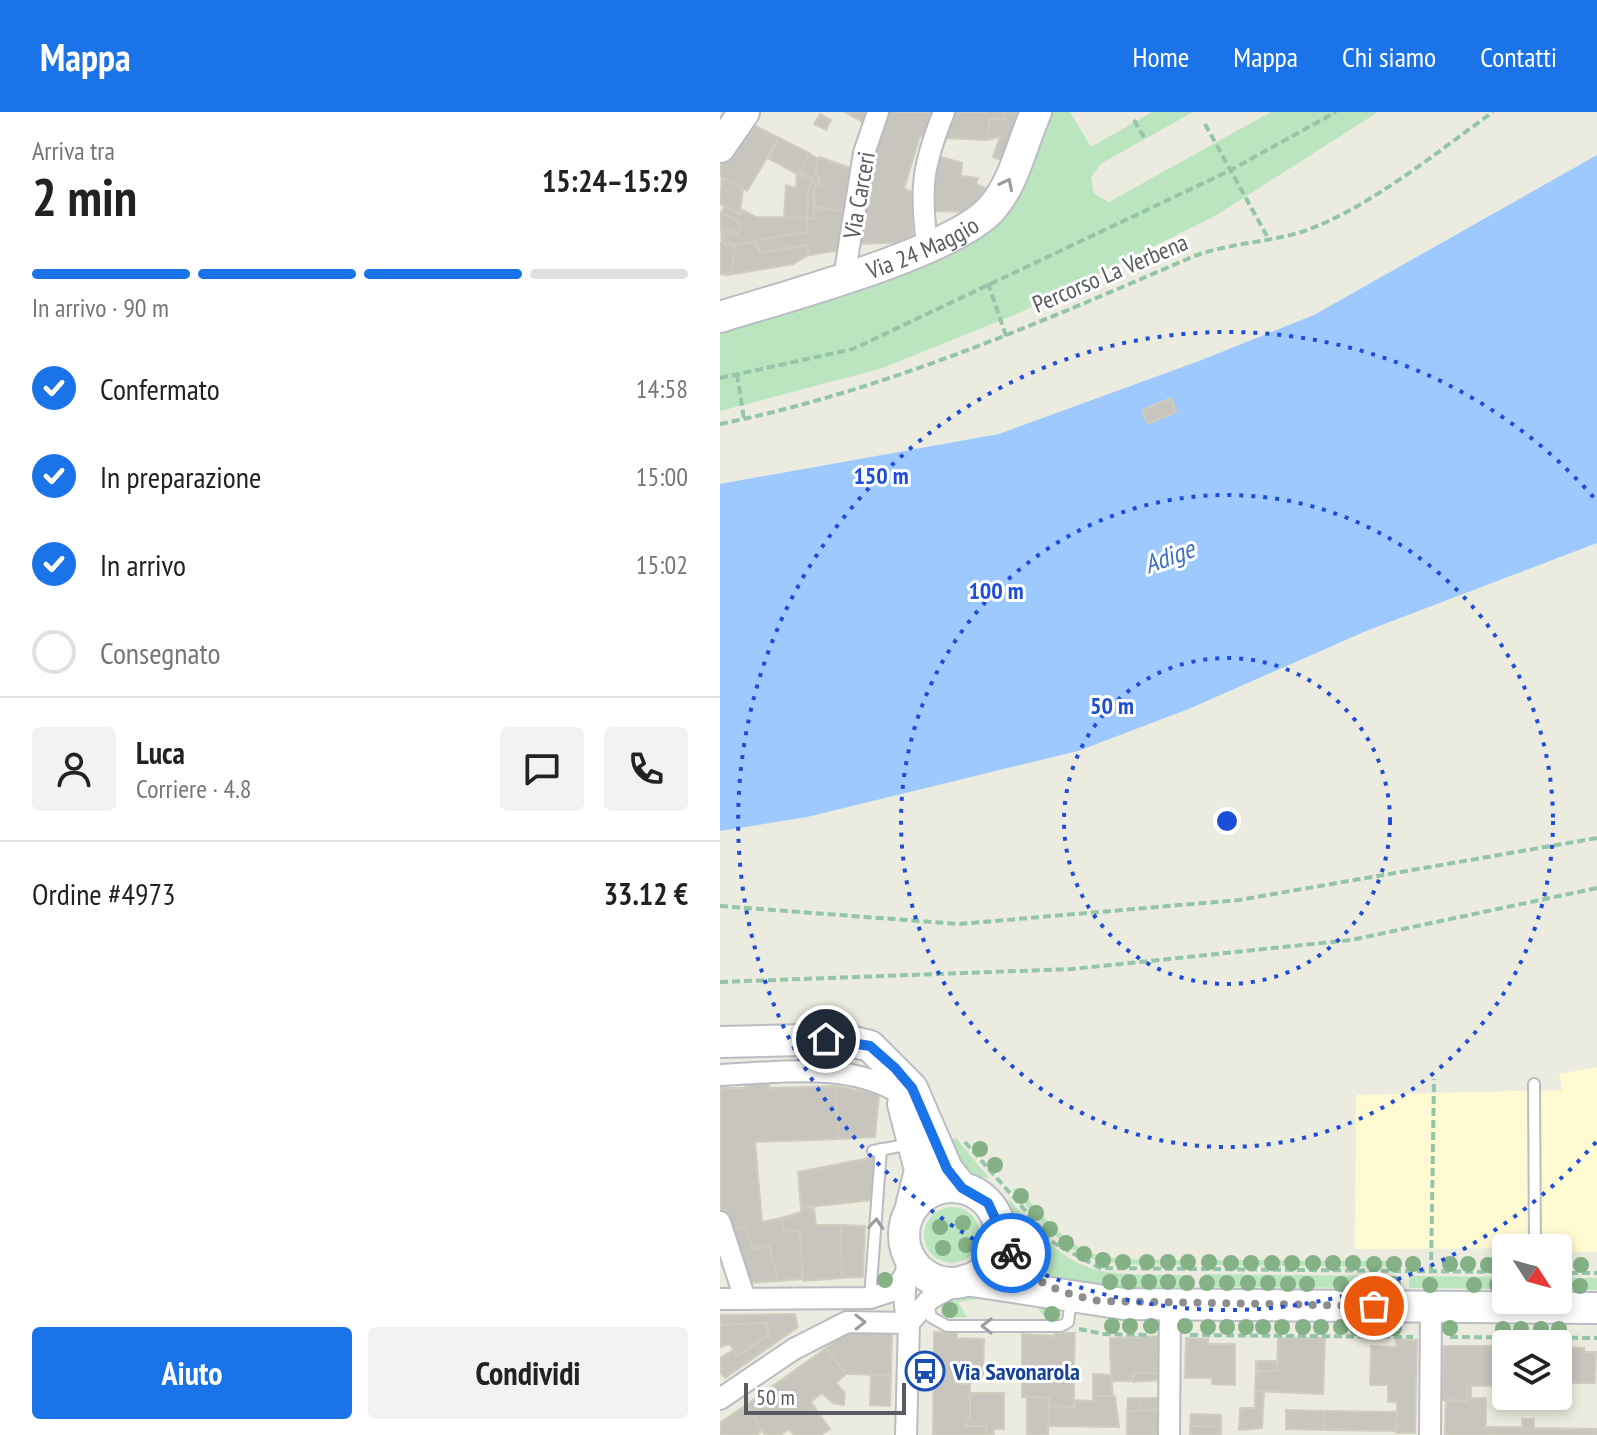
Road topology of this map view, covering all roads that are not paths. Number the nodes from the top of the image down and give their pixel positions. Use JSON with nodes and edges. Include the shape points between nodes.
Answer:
{"nodes":[{"id":1,"x":744,"y":112,"type":"edge"},
{"id":2,"x":878,"y":112,"type":"edge"},
{"id":3,"x":944,"y":112,"type":"edge"},
{"id":4,"x":1036,"y":112,"type":"edge"},
{"id":5,"x":720,"y":147,"type":"edge"},
{"id":6,"x":927,"y":246,"type":"junction"},
{"id":7,"x":844,"y":278,"type":"junction"},
{"id":8,"x":728,"y":312,"type":"edge"},
{"id":9,"x":720,"y":1042,"type":"edge"},
{"id":10,"x":720,"y":1075,"type":"edge"},
{"id":11,"x":897,"y":1080,"type":"junction"},
{"id":12,"x":1534,"y":1084,"type":"dead end"},
{"id":13,"x":915,"y":1143,"type":"junction"},
{"id":14,"x":954,"y":1178,"type":"junction"},
{"id":15,"x":910,"y":1211,"type":"junction"},
{"id":16,"x":720,"y":1222,"type":"edge"},
{"id":17,"x":1000,"y":1230,"type":"junction"},
{"id":18,"x":1535,"y":1234,"type":"edge"},
{"id":19,"x":907,"y":1258,"type":"junction"},
{"id":20,"x":964,"y":1281,"type":"junction"},
{"id":21,"x":870,"y":1298,"type":"junction"},
{"id":22,"x":720,"y":1299,"type":"edge"},
{"id":23,"x":745,"y":1299,"type":"junction"},
{"id":24,"x":930,"y":1299,"type":"junction"},
{"id":25,"x":815,"y":1300,"type":"junction"},
{"id":26,"x":1170,"y":1304,"type":"junction"},
{"id":27,"x":1492,"y":1305,"type":"edge"},
{"id":28,"x":1431,"y":1306,"type":"junction"},
{"id":29,"x":1572,"y":1306,"type":"edge"},
{"id":30,"x":1597,"y":1308,"type":"edge"},
{"id":31,"x":1068,"y":1310,"type":"junction"},
{"id":32,"x":909,"y":1323,"type":"junction"},
{"id":33,"x":794,"y":1349,"type":"junction"},
{"id":34,"x":720,"y":1399,"type":"edge"},
{"id":35,"x":906,"y":1435,"type":"edge"},
{"id":36,"x":1169,"y":1435,"type":"edge"},
{"id":37,"x":1430,"y":1435,"type":"edge"}],
"edges":[{"from":1,"to":5,"type":"street"},
{"from":2,"to":7,"type":"street","name":"Via Carceri","via":[[864,153]]},
{"from":3,"to":6,"type":"street","via":[[925,159],[922,207]]},
{"from":6,"to":4,"type":"street","name":"Via 24 Maggio","one_way":true,"via":[[970,226],[995,206]]},
{"from":6,"to":7,"type":"street","name":"Via 24 Maggio"},
{"from":7,"to":8,"type":"street","name":"Via 24 Maggio"},
{"from":9,"to":11,"type":"street","via":[[854,1041],[878,1050]]},
{"from":10,"to":11,"type":"street","via":[[838,1073],[879,1082]]},
{"from":11,"to":13,"type":"street"},
{"from":11,"to":14,"type":"street","via":[[912,1088]]},
{"from":12,"to":18,"type":"lane"},
{"from":13,"to":14,"type":"lane","via":[[927,1143]]},
{"from":13,"to":15,"type":"street","via":[[919,1182]]},
{"from":21,"to":13,"type":"lane","one_way":true,"via":[[877,1150]]},
{"from":14,"to":15,"type":"street"},
{"from":14,"to":17,"type":"street","via":[[988,1203]]},
{"from":15,"to":19,"type":"street","via":[[904,1229]]},
{"from":16,"to":23,"type":"street"},
{"from":17,"to":20,"type":"street","via":[[992,1262]]},
{"from":17,"to":31,"type":"street","via":[[1021,1266]]},
{"from":19,"to":20,"type":"street","via":[[926,1276]]},
{"from":19,"to":21,"type":"street","via":[[895,1290]]},
{"from":19,"to":32,"type":"street","via":[[903,1305]]},
{"from":20,"to":24,"type":"street"},
{"from":20,"to":31,"type":"street"},
{"from":21,"to":25,"type":"street"},
{"from":22,"to":23,"type":"street"},
{"from":23,"to":25,"type":"street"},
{"from":31,"to":24,"type":"lane","one_way":true,"via":[[947,1326],[931,1317]]},
{"from":24,"to":32,"type":"street"},
{"from":25,"to":33,"type":"street","via":[[821,1306],[821,1320]]},
{"from":26,"to":28,"type":"street"},
{"from":26,"to":31,"type":"street"},
{"from":26,"to":36,"type":"street"},
{"from":27,"to":28,"type":"street"},
{"from":28,"to":37,"type":"street"},
{"from":29,"to":30,"type":"street"},
{"from":33,"to":32,"type":"street","one_way":true,"via":[[847,1322]]},
{"from":32,"to":35,"type":"street"},
{"from":33,"to":34,"type":"street"}]}
